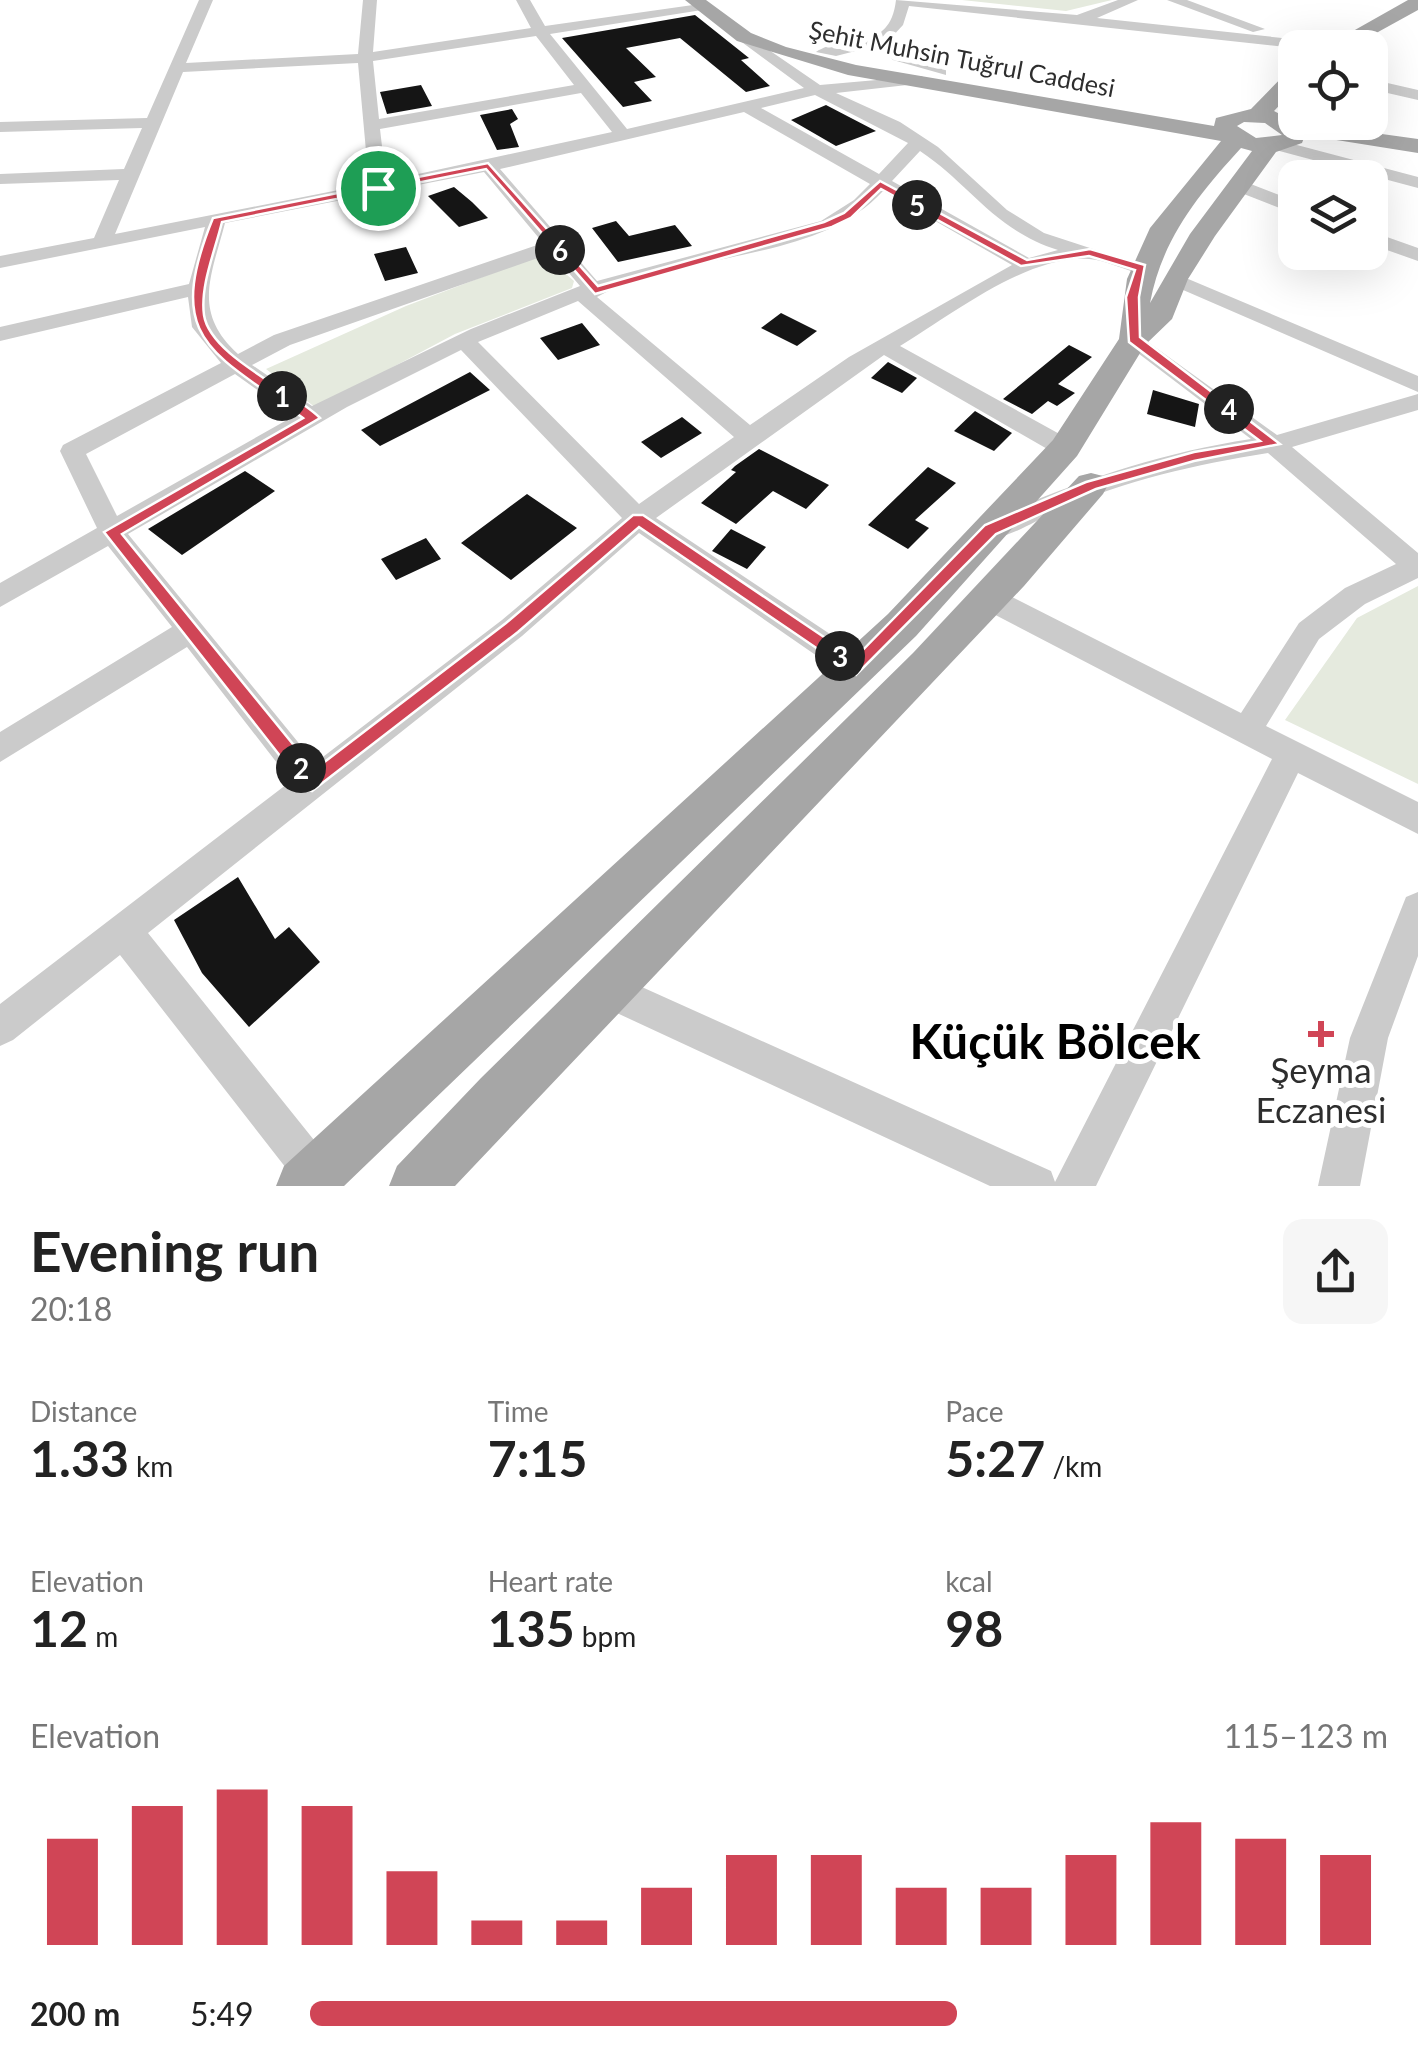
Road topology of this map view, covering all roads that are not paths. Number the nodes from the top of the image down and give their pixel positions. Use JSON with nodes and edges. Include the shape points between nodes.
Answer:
{"nodes":[{"id":1,"x":206,"y":0,"type":"edge"},
{"id":2,"x":370,"y":0,"type":"edge"},
{"id":3,"x":523,"y":0,"type":"edge"},
{"id":4,"x":726,"y":0,"type":"edge"},
{"id":5,"x":1131,"y":0,"type":"edge"},
{"id":6,"x":1174,"y":0,"type":"edge"},
{"id":7,"x":904,"y":1,"type":"edge"},
{"id":8,"x":1418,"y":2,"type":"edge"},
{"id":9,"x":698,"y":3,"type":"edge"},
{"id":10,"x":1418,"y":20,"type":"edge"},
{"id":11,"x":1074,"y":21,"type":"junction"},
{"id":12,"x":1366,"y":30,"type":"edge"},
{"id":13,"x":542,"y":34,"type":"junction"},
{"id":14,"x":744,"y":36,"type":"junction"},
{"id":15,"x":1278,"y":36,"type":"edge"},
{"id":16,"x":1388,"y":37,"type":"edge"},
{"id":17,"x":882,"y":39,"type":"junction"},
{"id":18,"x":1278,"y":43,"type":"edge"},
{"id":19,"x":824,"y":52,"type":"junction"},
{"id":20,"x":365,"y":58,"type":"junction"},
{"id":21,"x":176,"y":68,"type":"junction"},
{"id":22,"x":942,"y":72,"type":"junction"},
{"id":23,"x":916,"y":79,"type":"junction"},
{"id":24,"x":582,"y":88,"type":"junction"},
{"id":25,"x":1388,"y":88,"type":"edge"},
{"id":26,"x":818,"y":90,"type":"junction"},
{"id":27,"x":1418,"y":95,"type":"edge"},
{"id":28,"x":747,"y":107,"type":"junction"},
{"id":29,"x":152,"y":123,"type":"junction"},
{"id":30,"x":372,"y":125,"type":"junction"},
{"id":31,"x":1165,"y":125,"type":"junction"},
{"id":32,"x":0,"y":127,"type":"edge"},
{"id":33,"x":1278,"y":129,"type":"edge"},
{"id":34,"x":1278,"y":130,"type":"edge"},
{"id":35,"x":1233,"y":131,"type":"junction"},
{"id":36,"x":623,"y":135,"type":"junction"},
{"id":37,"x":1307,"y":140,"type":"edge"},
{"id":38,"x":1334,"y":140,"type":"edge"},
{"id":39,"x":1369,"y":140,"type":"edge"},
{"id":40,"x":918,"y":142,"type":"junction"},
{"id":41,"x":1418,"y":146,"type":"edge"},
{"id":42,"x":1418,"y":157,"type":"edge"},
{"id":43,"x":488,"y":166,"type":"junction"},
{"id":44,"x":1211,"y":168,"type":"junction"},
{"id":45,"x":130,"y":174,"type":"junction"},
{"id":46,"x":0,"y":180,"type":"edge"},
{"id":47,"x":1418,"y":183,"type":"edge"},
{"id":48,"x":880,"y":184,"type":"junction"},
{"id":49,"x":1236,"y":186,"type":"junction"},
{"id":50,"x":378,"y":188,"type":"junction"},
{"id":51,"x":1278,"y":202,"type":"edge"},
{"id":52,"x":216,"y":220,"type":"junction"},
{"id":53,"x":101,"y":243,"type":"junction"},
{"id":54,"x":1388,"y":244,"type":"edge"},
{"id":55,"x":556,"y":245,"type":"junction"},
{"id":56,"x":1090,"y":253,"type":"junction"},
{"id":57,"x":1418,"y":255,"type":"edge"},
{"id":58,"x":0,"y":262,"type":"edge"},
{"id":59,"x":1025,"y":264,"type":"junction"},
{"id":60,"x":1141,"y":268,"type":"junction"},
{"id":61,"x":1174,"y":280,"type":"junction"},
{"id":62,"x":200,"y":288,"type":"junction"},
{"id":63,"x":589,"y":292,"type":"junction"},
{"id":64,"x":0,"y":334,"type":"edge"},
{"id":65,"x":1134,"y":339,"type":"junction"},
{"id":66,"x":465,"y":341,"type":"junction"},
{"id":67,"x":884,"y":346,"type":"junction"},
{"id":68,"x":234,"y":362,"type":"junction"},
{"id":69,"x":1418,"y":385,"type":"edge"},
{"id":70,"x":1418,"y":402,"type":"edge"},
{"id":71,"x":313,"y":418,"type":"junction"},
{"id":72,"x":749,"y":438,"type":"junction"},
{"id":73,"x":1273,"y":444,"type":"junction"},
{"id":74,"x":1065,"y":448,"type":"junction"},
{"id":75,"x":1092,"y":485,"type":"junction"},
{"id":76,"x":638,"y":519,"type":"junction"},
{"id":77,"x":990,"y":530,"type":"junction"},
{"id":78,"x":112,"y":532,"type":"junction"},
{"id":79,"x":1417,"y":566,"type":"edge"},
{"id":80,"x":0,"y":596,"type":"edge"},
{"id":81,"x":992,"y":600,"type":"junction"},
{"id":82,"x":190,"y":630,"type":"junction"},
{"id":83,"x":856,"y":668,"type":"junction"},
{"id":84,"x":1246,"y":731,"type":"junction"},
{"id":85,"x":0,"y":748,"type":"edge"},
{"id":86,"x":1291,"y":754,"type":"junction"},
{"id":87,"x":312,"y":783,"type":"junction"},
{"id":88,"x":1418,"y":819,"type":"edge"},
{"id":89,"x":1418,"y":909,"type":"edge"},
{"id":90,"x":122,"y":930,"type":"junction"},
{"id":91,"x":604,"y":988,"type":"junction"},
{"id":92,"x":0,"y":1028,"type":"edge"},
{"id":93,"x":310,"y":1180,"type":"edge"},
{"id":94,"x":417,"y":1186,"type":"edge"},
{"id":95,"x":1036,"y":1186,"type":"edge"},
{"id":96,"x":1074,"y":1186,"type":"edge"},
{"id":97,"x":1340,"y":1186,"type":"edge"}],
"edges":[{"from":1,"to":21,"type":"street"},
{"from":2,"to":20,"type":"street"},
{"from":3,"to":13,"type":"street"},
{"from":4,"to":19,"type":"main road","name":"Şehit Muhsin Tuğrul Caddesi","via":[[771,34]]},
{"from":5,"to":11,"type":"street"},
{"from":6,"to":15,"type":"street"},
{"from":7,"to":11,"type":"street"},
{"from":7,"to":17,"type":"street"},
{"from":8,"to":12,"type":"main road"},
{"from":9,"to":13,"type":"street"},
{"from":9,"to":14,"type":"main road","name":"Şehit Muhsin Tuğrul Caddesi"},
{"from":10,"to":16,"type":"main road"},
{"from":11,"to":18,"type":"street"},
{"from":13,"to":20,"type":"street"},
{"from":13,"to":24,"type":"street"},
{"from":14,"to":23,"type":"main road","name":"Şehit Muhsin Tuğrul Caddesi","via":[[855,71]]},
{"from":14,"to":26,"type":"street"},
{"from":17,"to":19,"type":"street"},
{"from":17,"to":22,"type":"street","via":[[898,57]]},
{"from":19,"to":22,"type":"main road","name":"Şehit Muhsin Tuğrul Caddesi"},
{"from":20,"to":21,"type":"street"},
{"from":20,"to":30,"type":"street"},
{"from":21,"to":29,"type":"street"},
{"from":22,"to":35,"type":"main road","name":"Şehit Muhsin Tuğrul Caddesi"},
{"from":23,"to":26,"type":"street"},
{"from":23,"to":31,"type":"main road","name":"Şehit Muhsin Tuğrul Caddesi"},
{"from":24,"to":30,"type":"street"},
{"from":24,"to":36,"type":"street"},
{"from":25,"to":27,"type":"street"},
{"from":26,"to":28,"type":"street"},
{"from":26,"to":40,"type":"street"},
{"from":28,"to":36,"type":"street"},
{"from":28,"to":48,"type":"street"},
{"from":29,"to":32,"type":"street"},
{"from":29,"to":45,"type":"street"},
{"from":30,"to":50,"type":"street"},
{"from":31,"to":35,"type":"main road","name":"Şehit Muhsin Tuğrul Caddesi"},
{"from":31,"to":44,"type":"main road","via":[[1202,143]]},
{"from":33,"to":35,"type":"main road"},
{"from":34,"to":49,"type":"main road"},
{"from":35,"to":44,"type":"main road"},
{"from":36,"to":43,"type":"street"},
{"from":37,"to":47,"type":"street"},
{"from":38,"to":42,"type":"main road"},
{"from":39,"to":41,"type":"main road"},
{"from":40,"to":48,"type":"street"},
{"from":40,"to":56,"type":"street","via":[[1000,214],[1037,237]]},
{"from":43,"to":50,"type":"street"},
{"from":43,"to":55,"type":"street"},
{"from":44,"to":60,"type":"main road","via":[[1159,233]]},
{"from":45,"to":46,"type":"street"},
{"from":45,"to":53,"type":"street"},
{"from":48,"to":59,"type":"street"},
{"from":48,"to":63,"type":"street","via":[[828,225]]},
{"from":49,"to":51,"type":"street"},
{"from":49,"to":61,"type":"main road"},
{"from":50,"to":52,"type":"street"},
{"from":52,"to":53,"type":"street"},
{"from":52,"to":62,"type":"street"},
{"from":53,"to":58,"type":"street"},
{"from":54,"to":57,"type":"street"},
{"from":55,"to":63,"type":"street"},
{"from":55,"to":68,"type":"street","via":[[392,299]]},
{"from":56,"to":59,"type":"street"},
{"from":56,"to":60,"type":"street"},
{"from":59,"to":67,"type":"street"},
{"from":60,"to":65,"type":"main road","via":[[1132,297]]},
{"from":61,"to":65,"type":"main road","via":[[1158,319]]},
{"from":61,"to":69,"type":"street"},
{"from":62,"to":64,"type":"street"},
{"from":62,"to":68,"type":"street","via":[[198,318]]},
{"from":63,"to":66,"type":"street"},
{"from":63,"to":72,"type":"street"},
{"from":65,"to":73,"type":"street"},
{"from":65,"to":74,"type":"main road"},
{"from":66,"to":71,"type":"street"},
{"from":66,"to":76,"type":"street"},
{"from":67,"to":72,"type":"street"},
{"from":67,"to":74,"type":"street"},
{"from":68,"to":71,"type":"street"},
{"from":68,"to":78,"type":"street","via":[[72,451]]},
{"from":70,"to":73,"type":"street"},
{"from":71,"to":78,"type":"street"},
{"from":72,"to":76,"type":"street"},
{"from":73,"to":75,"type":"street","via":[[1194,456]]},
{"from":73,"to":79,"type":"street"},
{"from":74,"to":77,"type":"main road"},
{"from":75,"to":77,"type":"street"},
{"from":75,"to":81,"type":"main road"},
{"from":76,"to":83,"type":"street"},
{"from":76,"to":87,"type":"street","via":[[512,628]]},
{"from":77,"to":83,"type":"main road"},
{"from":78,"to":80,"type":"street"},
{"from":78,"to":82,"type":"street"},
{"from":79,"to":84,"type":"street","via":[[1354,596],[1309,631]]},
{"from":81,"to":84,"type":"street"},
{"from":81,"to":91,"type":"main road"},
{"from":82,"to":85,"type":"street"},
{"from":82,"to":87,"type":"street"},
{"from":83,"to":93,"type":"main road"},
{"from":84,"to":86,"type":"street"},
{"from":86,"to":88,"type":"street"},
{"from":86,"to":96,"type":"street"},
{"from":87,"to":90,"type":"street"},
{"from":89,"to":97,"type":"street","via":[[1369,1038]]},
{"from":90,"to":92,"type":"street"},
{"from":90,"to":93,"type":"street"},
{"from":91,"to":94,"type":"main road"},
{"from":91,"to":95,"type":"street"}]}
